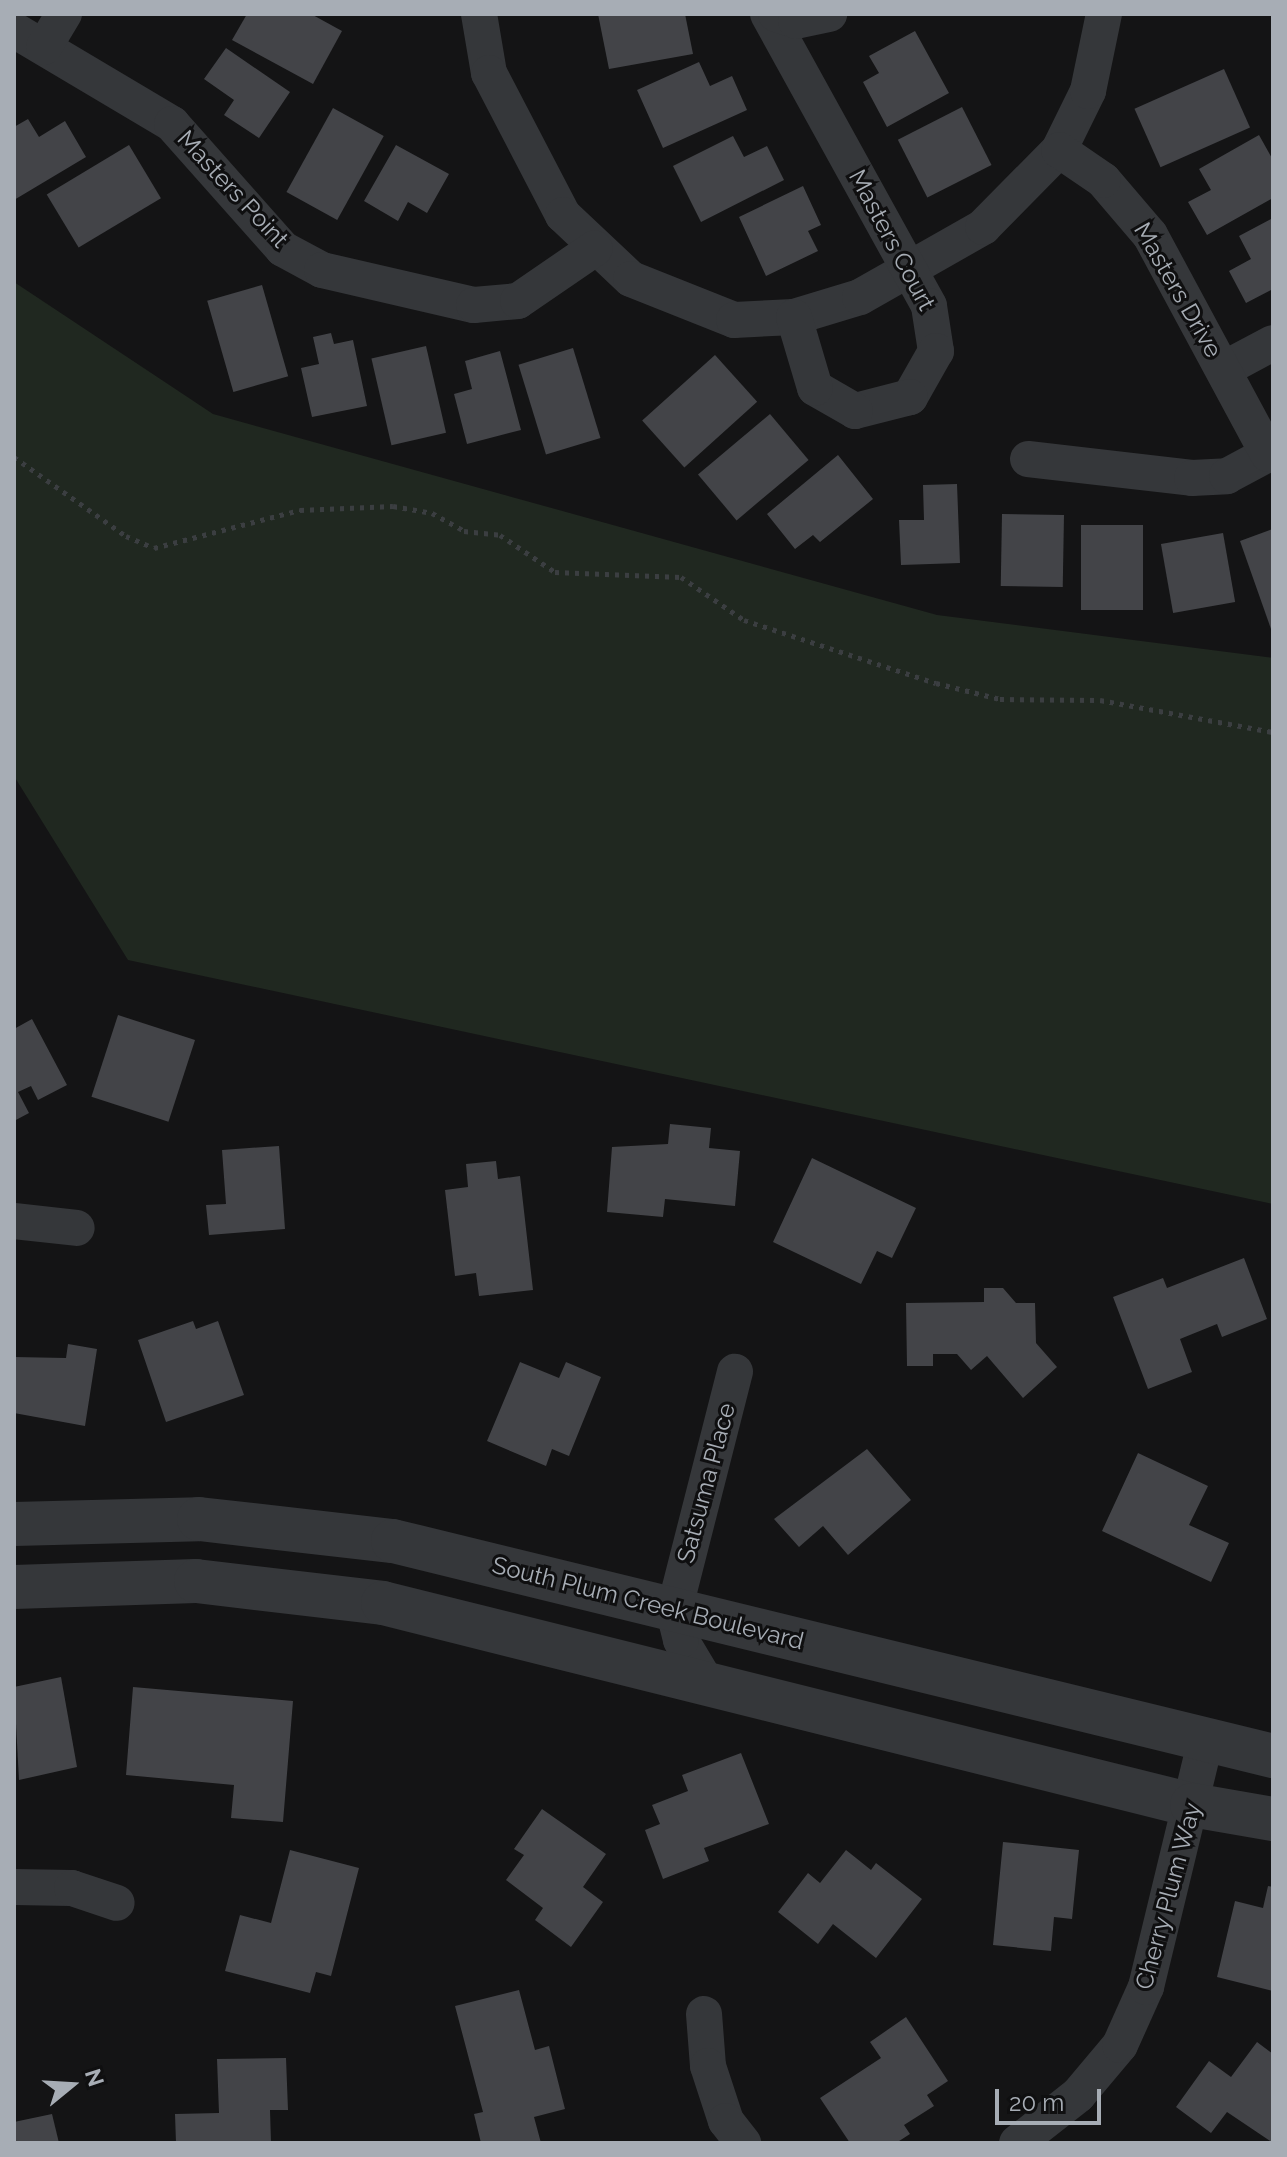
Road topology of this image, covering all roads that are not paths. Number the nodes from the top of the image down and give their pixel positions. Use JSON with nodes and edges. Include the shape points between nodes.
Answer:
{"nodes":[{"id":1,"x":64,"y":14,"type":"edge"},
{"id":2,"x":479,"y":14,"type":"edge"},
{"id":3,"x":768,"y":14,"type":"edge"},
{"id":4,"x":776,"y":14,"type":"edge"},
{"id":5,"x":829,"y":14,"type":"edge"},
{"id":6,"x":1104,"y":14,"type":"edge"},
{"id":7,"x":29,"y":39,"type":"edge"},
{"id":8,"x":1059,"y":150,"type":"junction"},
{"id":9,"x":595,"y":248,"type":"junction"},
{"id":10,"x":911,"y":272,"type":"junction"},
{"id":11,"x":794,"y":317,"type":"junction"},
{"id":12,"x":1273,"y":343,"type":"edge"},
{"id":13,"x":1224,"y":369,"type":"junction"},
{"id":14,"x":1270,"y":453,"type":"edge"},
{"id":15,"x":1028,"y":459,"type":"dead end"},
{"id":16,"x":14,"y":1221,"type":"edge"},
{"id":17,"x":77,"y":1228,"type":"dead end"},
{"id":18,"x":735,"y":1372,"type":"dead end"},
{"id":19,"x":14,"y":1524,"type":"edge"},
{"id":20,"x":14,"y":1587,"type":"edge"},
{"id":21,"x":674,"y":1611,"type":"junction"},
{"id":22,"x":706,"y":1682,"type":"junction"},
{"id":23,"x":1205,"y":1744,"type":"junction"},
{"id":24,"x":1273,"y":1756,"type":"edge"},
{"id":25,"x":1192,"y":1805,"type":"junction"},
{"id":26,"x":1273,"y":1819,"type":"edge"},
{"id":27,"x":14,"y":1887,"type":"edge"},
{"id":28,"x":117,"y":1903,"type":"dead end"},
{"id":29,"x":704,"y":2014,"type":"dead end"},
{"id":30,"x":743,"y":2143,"type":"edge"},
{"id":31,"x":1017,"y":2143,"type":"edge"}],
"edges":[{"from":1,"to":7,"type":"street"},
{"from":2,"to":9,"type":"street","via":[[489,73],[525,149],[563,215]]},
{"from":3,"to":10,"type":"street","name":"Masters Court"},
{"from":4,"to":5,"type":"street","via":[[796,21]]},
{"from":6,"to":8,"type":"street","via":[[1088,91]]},
{"from":7,"to":9,"type":"street","name":"Masters Point","via":[[172,124],[283,249],[322,270],[474,305],[518,301]]},
{"from":8,"to":10,"type":"street","via":[[983,227]]},
{"from":8,"to":13,"type":"street","name":"Masters Drive","via":[[1103,180],[1150,235]]},
{"from":9,"to":11,"type":"street","via":[[631,279],[676,301],[734,320]]},
{"from":10,"to":11,"type":"street","via":[[860,297]]},
{"from":10,"to":11,"type":"street","name":"Masters Court","via":[[929,306],[936,351],[910,397],[884,408],[855,411],[815,388]]},
{"from":12,"to":13,"type":"street","name":"Masters Drive"},
{"from":13,"to":14,"type":"street","name":"Masters Drive"},
{"from":14,"to":15,"type":"street","name":"Masters Drive","via":[[1227,476],[1192,478]]},
{"from":16,"to":17,"type":"street"},
{"from":18,"to":21,"type":"street","name":"Satsuma Place"},
{"from":19,"to":21,"type":"street","name":"South Plum Creek Boulevard","via":[[138,1517],[331,1531],[445,1552]]},
{"from":20,"to":22,"type":"street","via":[[196,1581],[322,1594],[432,1613]]},
{"from":21,"to":22,"type":"street","via":[[681,1640]]},
{"from":21,"to":23,"type":"street","name":"South Plum Creek Boulevard"},
{"from":22,"to":25,"type":"street"},
{"from":23,"to":24,"type":"street","name":"South Plum Creek Boulevard"},
{"from":23,"to":25,"type":"street","name":"Cherry Plum Way"},
{"from":25,"to":26,"type":"street"},
{"from":25,"to":31,"type":"street","name":"Cherry Plum Way","via":[[1146,1987],[1120,2045],[1078,2095]]},
{"from":27,"to":28,"type":"street","via":[[72,1888]]},
{"from":29,"to":30,"type":"street","via":[[708,2066],[726,2121]]}]}
